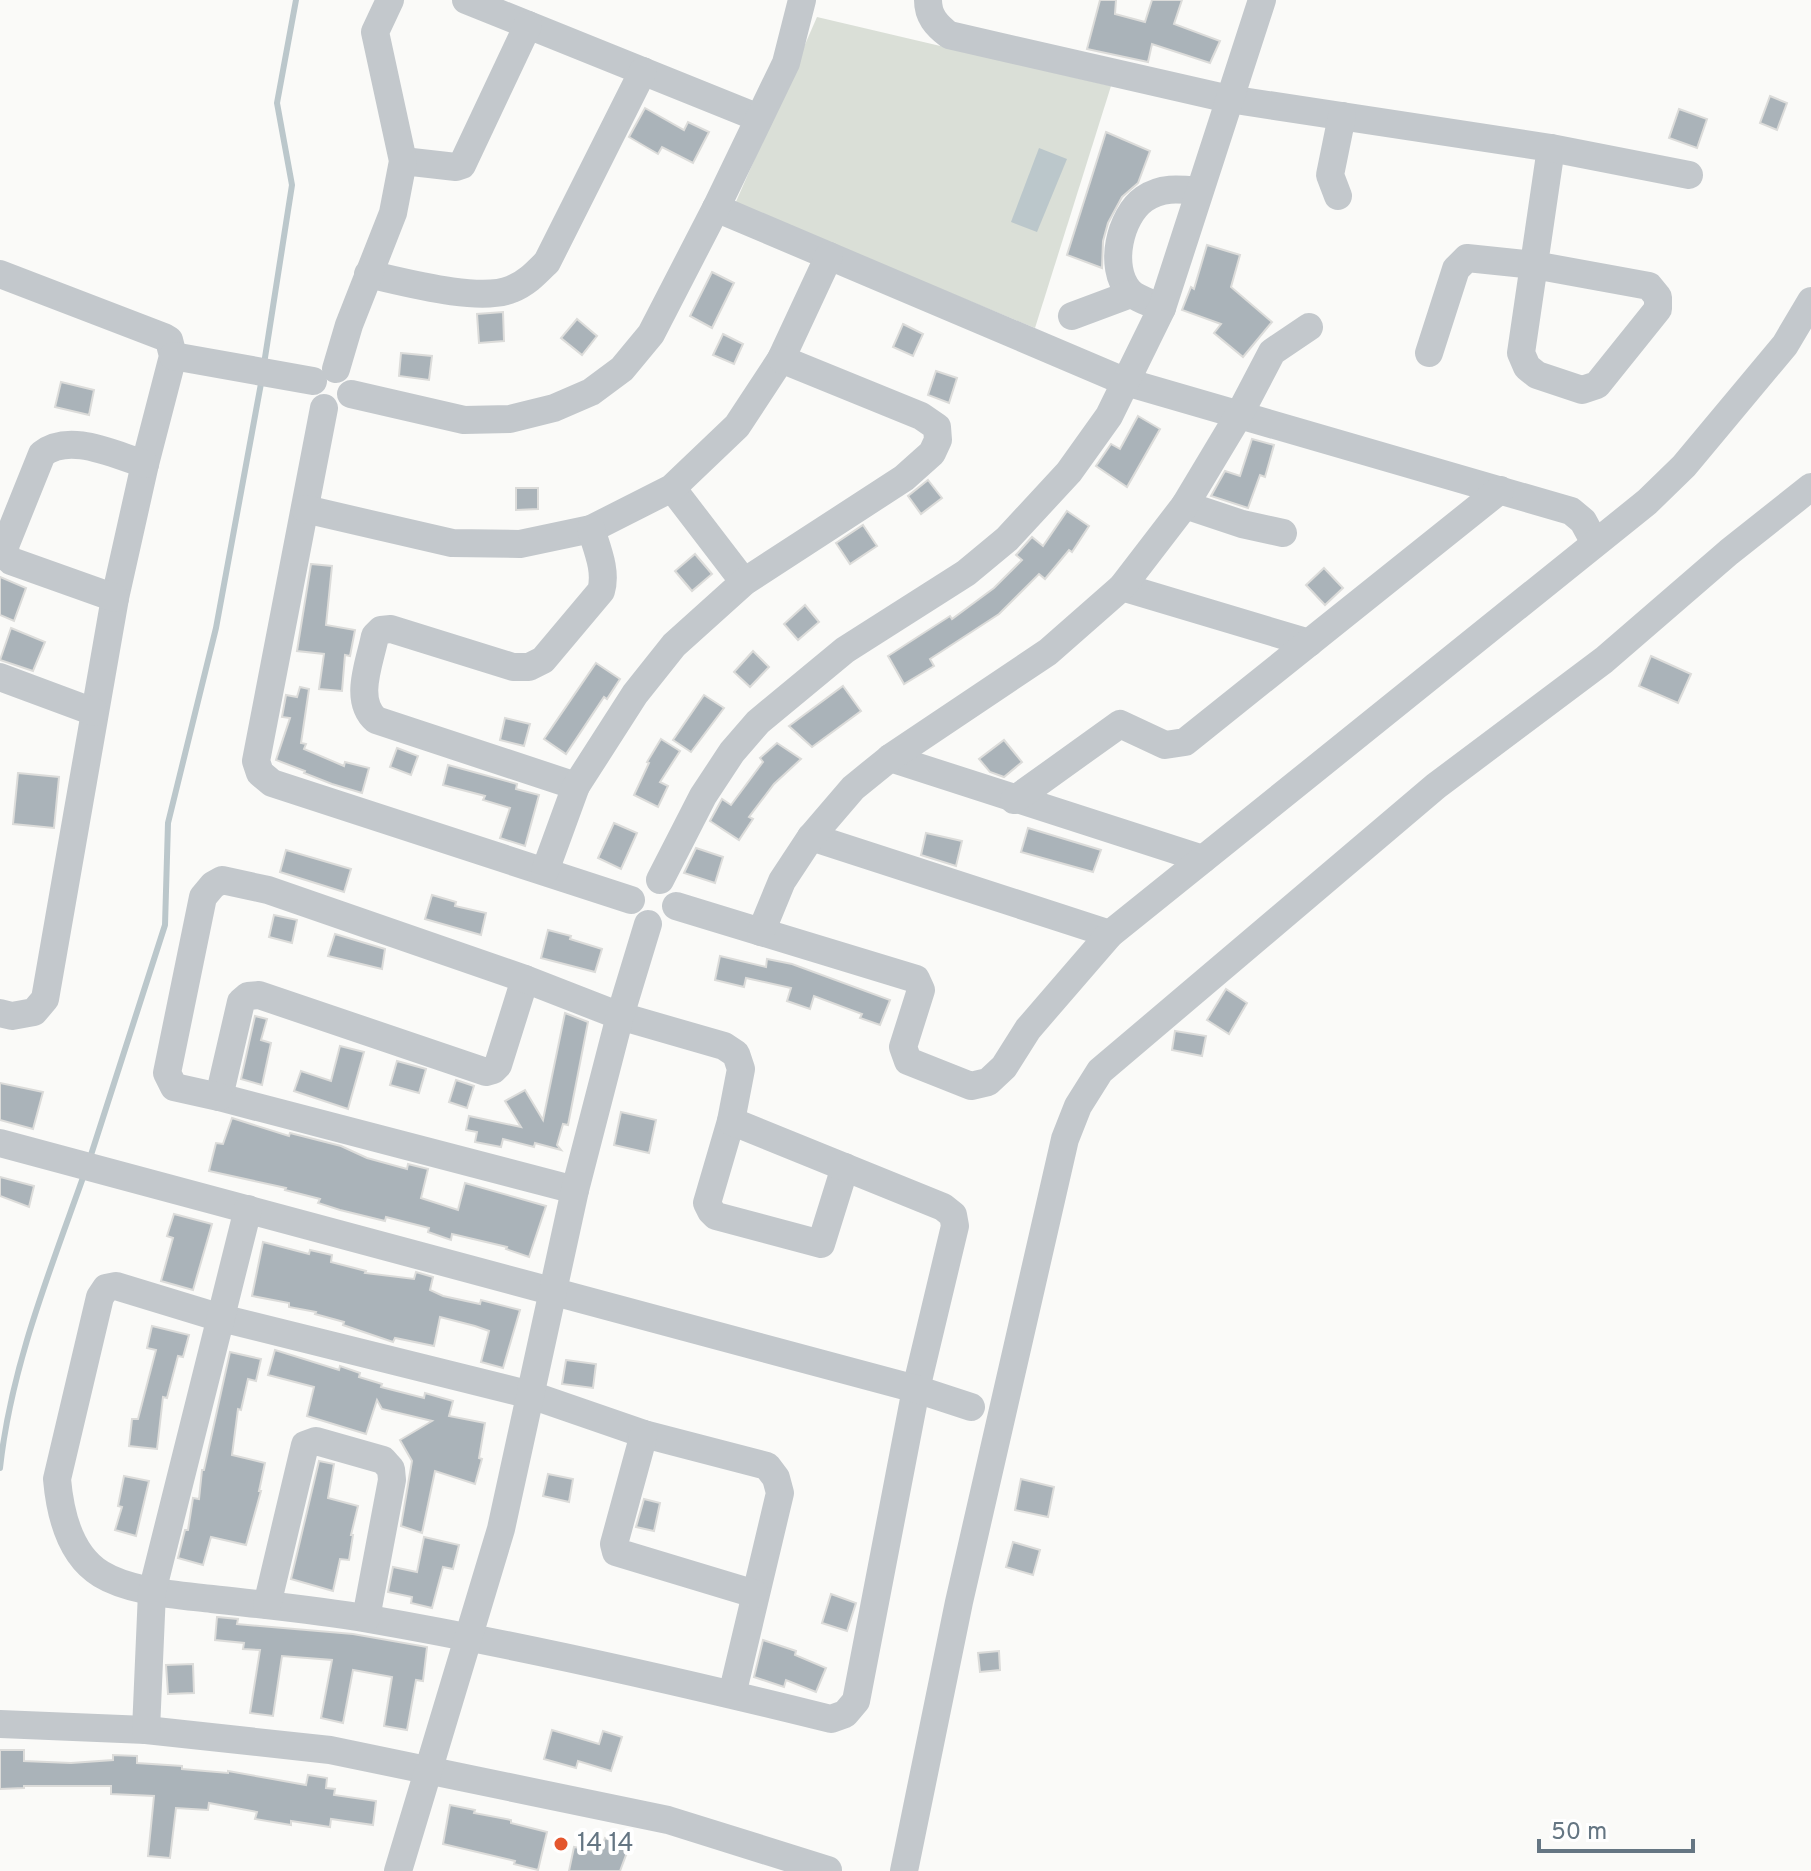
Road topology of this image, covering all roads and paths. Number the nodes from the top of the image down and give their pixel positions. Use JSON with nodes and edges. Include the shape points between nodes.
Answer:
{"nodes":[{"id":1,"x":390,"y":0,"type":"edge"},
{"id":2,"x":466,"y":0,"type":"edge"},
{"id":3,"x":928,"y":0,"type":"edge"},
{"id":4,"x":1262,"y":0,"type":"edge"},
{"id":5,"x":799,"y":1,"type":"edge"},
{"id":6,"x":528,"y":25,"type":"junction"},
{"id":7,"x":643,"y":71,"type":"junction"},
{"id":8,"x":1229,"y":99,"type":"junction"},
{"id":9,"x":1342,"y":116,"type":"junction"},
{"id":10,"x":759,"y":118,"type":"junction"},
{"id":11,"x":1551,"y":148,"type":"junction"},
{"id":12,"x":403,"y":161,"type":"junction"},
{"id":13,"x":1689,"y":175,"type":"dead end"},
{"id":14,"x":1198,"y":191,"type":"junction"},
{"id":15,"x":1338,"y":196,"type":"dead end"},
{"id":16,"x":716,"y":208,"type":"junction"},
{"id":17,"x":829,"y":256,"type":"junction"},
{"id":18,"x":1534,"y":265,"type":"junction"},
{"id":19,"x":0,"y":274,"type":"edge"},
{"id":20,"x":368,"y":274,"type":"junction"},
{"id":21,"x":1131,"y":294,"type":"junction"},
{"id":22,"x":1811,"y":301,"type":"edge"},
{"id":23,"x":1162,"y":308,"type":"junction"},
{"id":24,"x":1072,"y":316,"type":"dead end"},
{"id":25,"x":1309,"y":327,"type":"dead end"},
{"id":26,"x":1429,"y":353,"type":"dead end"},
{"id":27,"x":173,"y":356,"type":"junction"},
{"id":28,"x":781,"y":359,"type":"junction"},
{"id":29,"x":314,"y":376,"type":"junction"},
{"id":30,"x":1126,"y":382,"type":"junction"},
{"id":31,"x":351,"y":394,"type":"junction"},
{"id":32,"x":324,"y":408,"type":"junction"},
{"id":33,"x":1239,"y":415,"type":"junction"},
{"id":34,"x":145,"y":464,"type":"junction"},
{"id":35,"x":1811,"y":487,"type":"edge"},
{"id":36,"x":672,"y":488,"type":"junction"},
{"id":37,"x":1500,"y":490,"type":"junction"},
{"id":38,"x":1185,"y":505,"type":"junction"},
{"id":39,"x":305,"y":509,"type":"junction"},
{"id":40,"x":591,"y":529,"type":"junction"},
{"id":41,"x":1283,"y":533,"type":"dead end"},
{"id":42,"x":1595,"y":543,"type":"junction"},
{"id":43,"x":744,"y":582,"type":"junction"},
{"id":44,"x":1122,"y":587,"type":"junction"},
{"id":45,"x":115,"y":598,"type":"junction"},
{"id":46,"x":1309,"y":643,"type":"junction"},
{"id":47,"x":0,"y":677,"type":"edge"},
{"id":48,"x":94,"y":712,"type":"junction"},
{"id":49,"x":890,"y":758,"type":"junction"},
{"id":50,"x":576,"y":786,"type":"junction"},
{"id":51,"x":1014,"y":800,"type":"junction"},
{"id":52,"x":811,"y":837,"type":"junction"},
{"id":53,"x":1203,"y":859,"type":"junction"},
{"id":54,"x":545,"y":871,"type":"junction"},
{"id":55,"x":660,"y":880,"type":"junction"},
{"id":56,"x":631,"y":900,"type":"junction"},
{"id":57,"x":676,"y":906,"type":"junction"},
{"id":58,"x":648,"y":924,"type":"junction"},
{"id":59,"x":761,"y":932,"type":"junction"},
{"id":60,"x":1110,"y":934,"type":"junction"},
{"id":61,"x":525,"y":979,"type":"junction"},
{"id":62,"x":0,"y":1013,"type":"edge"},
{"id":63,"x":620,"y":1016,"type":"junction"},
{"id":64,"x":219,"y":1097,"type":"junction"},
{"id":65,"x":731,"y":1121,"type":"junction"},
{"id":66,"x":0,"y":1143,"type":"edge"},
{"id":67,"x":845,"y":1167,"type":"junction"},
{"id":68,"x":575,"y":1190,"type":"junction"},
{"id":69,"x":248,"y":1209,"type":"junction"},
{"id":70,"x":552,"y":1292,"type":"junction"},
{"id":71,"x":221,"y":1318,"type":"junction"},
{"id":72,"x":916,"y":1389,"type":"junction"},
{"id":73,"x":531,"y":1395,"type":"junction"},
{"id":74,"x":971,"y":1407,"type":"dead end"},
{"id":75,"x":644,"y":1434,"type":"junction"},
{"id":76,"x":152,"y":1592,"type":"junction"},
{"id":77,"x":755,"y":1594,"type":"junction"},
{"id":78,"x":267,"y":1605,"type":"junction"},
{"id":79,"x":366,"y":1618,"type":"junction"},
{"id":80,"x":468,"y":1638,"type":"junction"},
{"id":81,"x":732,"y":1695,"type":"junction"},
{"id":82,"x":0,"y":1724,"type":"edge"},
{"id":83,"x":146,"y":1730,"type":"junction"},
{"id":84,"x":428,"y":1772,"type":"junction"},
{"id":85,"x":828,"y":1870,"type":"edge"},
{"id":86,"x":398,"y":1871,"type":"edge"},
{"id":87,"x":904,"y":1871,"type":"edge"}],
"edges":[{"from":1,"to":12,"type":"street","via":[[375,32]]},
{"from":2,"to":6,"type":"street"},
{"from":3,"to":8,"type":"street","via":[[936,25],[949,35]]},
{"from":4,"to":8,"type":"street"},
{"from":5,"to":10,"type":"street","via":[[786,63]]},
{"from":6,"to":7,"type":"street"},
{"from":6,"to":12,"type":"street","via":[[462,165]]},
{"from":7,"to":10,"type":"street"},
{"from":7,"to":20,"type":"street","via":[[547,262],[531,279],[487,295]]},
{"from":8,"to":9,"type":"street"},
{"from":8,"to":14,"type":"street"},
{"from":9,"to":11,"type":"street"},
{"from":9,"to":15,"type":"street","via":[[1330,175]]},
{"from":10,"to":16,"type":"street"},
{"from":11,"to":13,"type":"street"},
{"from":11,"to":18,"type":"street"},
{"from":12,"to":20,"type":"street","via":[[393,213]]},
{"from":14,"to":21,"type":"street","via":[[1169,188],[1133,209],[1120,243],[1119,264]]},
{"from":14,"to":23,"type":"street"},
{"from":16,"to":17,"type":"street"},
{"from":16,"to":31,"type":"street","via":[[651,334],[622,369],[591,392],[510,419],[464,420]]},
{"from":17,"to":28,"type":"street"},
{"from":17,"to":30,"type":"street"},
{"from":18,"to":18,"type":"street","via":[[1521,353],[1527,367],[1582,390],[1597,385],[1658,309],[1658,297],[1649,286]]},
{"from":18,"to":26,"type":"street","via":[[1467,258],[1456,269]]},
{"from":19,"to":27,"type":"street","via":[[164,337]]},
{"from":20,"to":29,"type":"street","via":[[349,325]]},
{"from":21,"to":23,"type":"street"},
{"from":21,"to":24,"type":"street"},
{"from":22,"to":42,"type":"street","via":[[1785,345],[1684,466]]},
{"from":23,"to":30,"type":"street"},
{"from":25,"to":33,"type":"street","via":[[1272,352]]},
{"from":27,"to":29,"type":"street"},
{"from":27,"to":34,"type":"street"},
{"from":28,"to":36,"type":"street","via":[[737,426]]},
{"from":28,"to":43,"type":"street","via":[[921,416],[937,427],[938,440],[932,453],[904,478]]},
{"from":29,"to":31,"type":"street","via":[[350,381]]},
{"from":29,"to":32,"type":"street","via":[[312,394]]},
{"from":30,"to":33,"type":"street"},
{"from":30,"to":55,"type":"street","via":[[1069,472],[1007,539],[966,573],[845,650],[758,722],[703,796]]},
{"from":31,"to":32,"type":"street","via":[[344,405]]},
{"from":32,"to":39,"type":"street"},
{"from":33,"to":37,"type":"street"},
{"from":33,"to":38,"type":"street"},
{"from":34,"to":45,"type":"street"},
{"from":34,"to":45,"type":"street","via":[[76,444],[54,444],[42,454],[5,546],[11,561]]},
{"from":35,"to":87,"type":"street","via":[[1604,660],[1436,786],[1100,1071],[1065,1139]]},
{"from":36,"to":40,"type":"street"},
{"from":36,"to":43,"type":"street"},
{"from":37,"to":42,"type":"street","via":[[1571,511]]},
{"from":37,"to":46,"type":"street"},
{"from":38,"to":41,"type":"street"},
{"from":38,"to":44,"type":"street"},
{"from":39,"to":40,"type":"street","via":[[452,543],[520,544]]},
{"from":39,"to":54,"type":"street","via":[[256,761],[260,773],[272,783]]},
{"from":40,"to":50,"type":"street","via":[[603,570],[601,591],[543,660],[513,667],[381,630],[375,636],[363,697],[376,720]]},
{"from":42,"to":53,"type":"street"},
{"from":43,"to":50,"type":"street","via":[[674,645],[635,694]]},
{"from":44,"to":46,"type":"street"},
{"from":44,"to":49,"type":"street","via":[[1048,652]]},
{"from":45,"to":48,"type":"street"},
{"from":46,"to":51,"type":"street","via":[[1185,742],[1165,745],[1120,724]]},
{"from":47,"to":48,"type":"street"},
{"from":48,"to":62,"type":"street","via":[[45,999],[34,1012]]},
{"from":49,"to":51,"type":"street"},
{"from":49,"to":52,"type":"street","via":[[853,788]]},
{"from":50,"to":54,"type":"street"},
{"from":51,"to":53,"type":"street"},
{"from":52,"to":59,"type":"street","via":[[782,881]]},
{"from":52,"to":60,"type":"street"},
{"from":53,"to":60,"type":"street"},
{"from":54,"to":56,"type":"street"},
{"from":55,"to":56,"type":"street","via":[[646,880]]},
{"from":55,"to":57,"type":"street","via":[[673,891]]},
{"from":56,"to":58,"type":"street","via":[[636,916]]},
{"from":57,"to":58,"type":"street","via":[[670,918]]},
{"from":57,"to":59,"type":"street"},
{"from":58,"to":63,"type":"street"},
{"from":59,"to":60,"type":"street","via":[[916,979],[921,990],[903,1047],[908,1061],[971,1086],[988,1082],[1004,1067],[1028,1029]]},
{"from":61,"to":63,"type":"street"},
{"from":61,"to":64,"type":"street","via":[[498,1065],[486,1072],[259,995],[248,996],[241,1002]]},
{"from":61,"to":64,"type":"street","via":[[268,890],[222,880],[203,897],[167,1073],[174,1087]]},
{"from":63,"to":65,"type":"street","via":[[736,1054],[741,1069]]},
{"from":63,"to":68,"type":"street"},
{"from":64,"to":68,"type":"street"},
{"from":65,"to":67,"type":"street"},
{"from":65,"to":67,"type":"street","via":[[707,1203],[716,1216],[821,1244]]},
{"from":66,"to":69,"type":"street"},
{"from":67,"to":72,"type":"street","via":[[953,1215],[955,1226]]},
{"from":68,"to":70,"type":"street"},
{"from":69,"to":70,"type":"street"},
{"from":69,"to":71,"type":"street"},
{"from":70,"to":72,"type":"street"},
{"from":70,"to":73,"type":"street"},
{"from":71,"to":73,"type":"street"},
{"from":71,"to":76,"type":"street"},
{"from":71,"to":76,"type":"street","via":[[116,1286],[106,1288],[100,1297],[57,1479],[59,1502],[85,1561],[103,1576]]},
{"from":72,"to":74,"type":"street"},
{"from":72,"to":81,"type":"street","via":[[856,1701],[845,1714],[831,1719]]},
{"from":73,"to":75,"type":"street"},
{"from":73,"to":80,"type":"street","via":[[501,1529]]},
{"from":75,"to":77,"type":"street","via":[[767,1466],[776,1478],[780,1493]]},
{"from":75,"to":77,"type":"street","via":[[616,1552]]},
{"from":76,"to":78,"type":"street"},
{"from":76,"to":83,"type":"street"},
{"from":77,"to":81,"type":"street"},
{"from":78,"to":79,"type":"street"},
{"from":78,"to":79,"type":"street","via":[[305,1445],[316,1441],[383,1460],[391,1469]]},
{"from":79,"to":80,"type":"street"},
{"from":80,"to":81,"type":"street"},
{"from":80,"to":84,"type":"street"},
{"from":82,"to":83,"type":"street"},
{"from":83,"to":84,"type":"street","via":[[330,1750]]},
{"from":84,"to":85,"type":"street","via":[[668,1820]]},
{"from":84,"to":86,"type":"street"}]}
